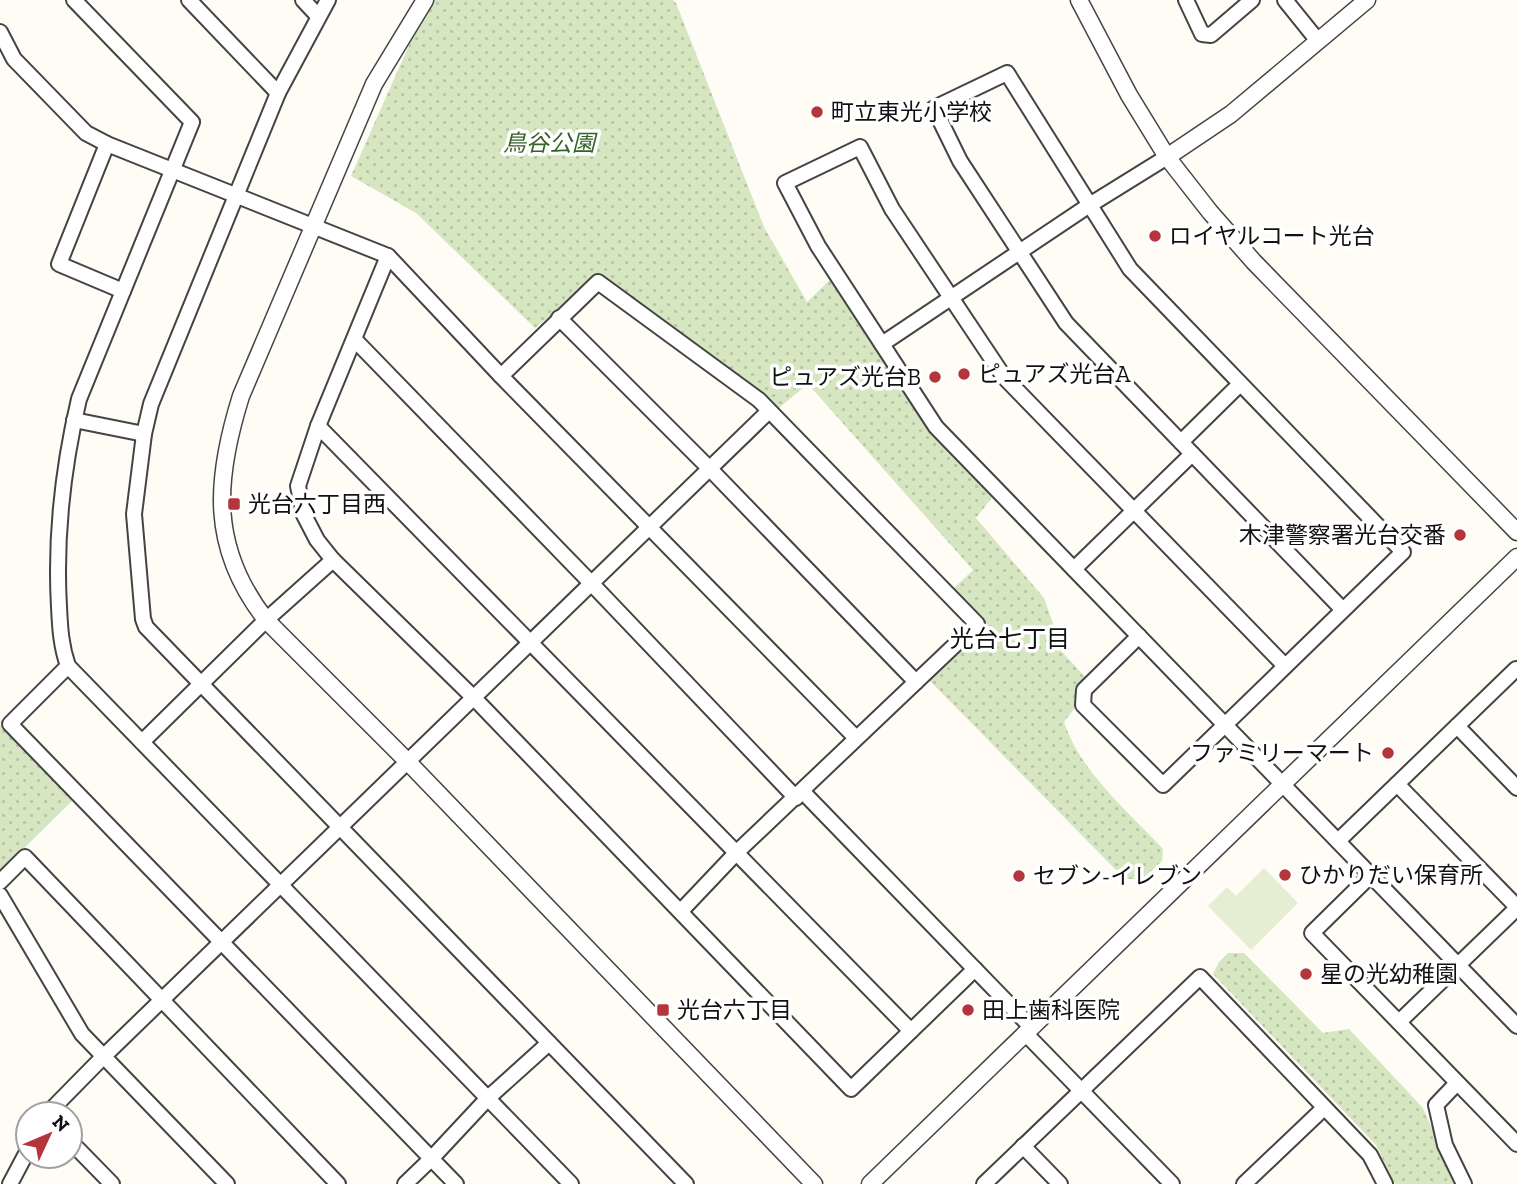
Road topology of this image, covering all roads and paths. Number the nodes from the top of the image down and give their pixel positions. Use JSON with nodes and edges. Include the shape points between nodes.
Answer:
{"nodes":[{"id":1,"x":74,"y":0,"type":"edge"},
{"id":2,"x":189,"y":0,"type":"edge"},
{"id":3,"x":303,"y":0,"type":"edge"},
{"id":4,"x":328,"y":0,"type":"edge"},
{"id":5,"x":425,"y":0,"type":"edge"},
{"id":6,"x":1079,"y":0,"type":"edge"},
{"id":7,"x":1186,"y":0,"type":"edge"},
{"id":8,"x":1252,"y":0,"type":"edge"},
{"id":9,"x":1285,"y":0,"type":"edge"},
{"id":10,"x":1367,"y":0,"type":"edge"},
{"id":11,"x":318,"y":16,"type":"junction"},
{"id":12,"x":0,"y":32,"type":"edge"},
{"id":13,"x":1318,"y":41,"type":"junction"},
{"id":14,"x":278,"y":93,"type":"junction"},
{"id":15,"x":107,"y":144,"type":"junction"},
{"id":16,"x":1167,"y":157,"type":"junction"},
{"id":17,"x":173,"y":169,"type":"junction"},
{"id":18,"x":237,"y":195,"type":"junction"},
{"id":19,"x":1088,"y":206,"type":"junction"},
{"id":20,"x":314,"y":227,"type":"junction"},
{"id":21,"x":1019,"y":253,"type":"junction"},
{"id":22,"x":388,"y":256,"type":"junction"},
{"id":23,"x":123,"y":291,"type":"junction"},
{"id":24,"x":950,"y":298,"type":"junction"},
{"id":25,"x":559,"y":318,"type":"junction"},
{"id":26,"x":355,"y":340,"type":"junction"},
{"id":27,"x":882,"y":344,"type":"junction"},
{"id":28,"x":501,"y":376,"type":"junction"},
{"id":29,"x":1239,"y":385,"type":"junction"},
{"id":30,"x":769,"y":411,"type":"junction"},
{"id":31,"x":74,"y":420,"type":"junction"},
{"id":32,"x":318,"y":426,"type":"junction"},
{"id":33,"x":144,"y":434,"type":"junction"},
{"id":34,"x":1181,"y":442,"type":"junction"},
{"id":35,"x":1192,"y":454,"type":"junction"},
{"id":36,"x":711,"y":470,"type":"junction"},
{"id":37,"x":1133,"y":510,"type":"junction"},
{"id":38,"x":651,"y":527,"type":"junction"},
{"id":39,"x":1517,"y":532,"type":"edge"},
{"id":40,"x":1517,"y":556,"type":"edge"},
{"id":41,"x":333,"y":561,"type":"junction"},
{"id":42,"x":1074,"y":569,"type":"junction"},
{"id":43,"x":592,"y":584,"type":"junction"},
{"id":44,"x":1343,"y":610,"type":"junction"},
{"id":45,"x":266,"y":620,"type":"junction"},
{"id":46,"x":1139,"y":636,"type":"junction"},
{"id":47,"x":532,"y":642,"type":"junction"},
{"id":48,"x":68,"y":666,"type":"junction"},
{"id":49,"x":1285,"y":666,"type":"junction"},
{"id":50,"x":1517,"y":670,"type":"edge"},
{"id":51,"x":916,"y":682,"type":"junction"},
{"id":52,"x":201,"y":684,"type":"junction"},
{"id":53,"x":475,"y":699,"type":"junction"},
{"id":54,"x":1225,"y":725,"type":"junction"},
{"id":55,"x":1457,"y":726,"type":"junction"},
{"id":56,"x":856,"y":738,"type":"junction"},
{"id":57,"x":142,"y":742,"type":"junction"},
{"id":58,"x":408,"y":762,"type":"junction"},
{"id":59,"x":1282,"y":784,"type":"junction"},
{"id":60,"x":1397,"y":784,"type":"junction"},
{"id":61,"x":1517,"y":788,"type":"edge"},
{"id":62,"x":799,"y":795,"type":"junction"},
{"id":63,"x":340,"y":827,"type":"junction"},
{"id":64,"x":1338,"y":841,"type":"junction"},
{"id":65,"x":737,"y":852,"type":"junction"},
{"id":66,"x":1371,"y":875,"type":"junction"},
{"id":67,"x":0,"y":882,"type":"edge"},
{"id":68,"x":281,"y":885,"type":"junction"},
{"id":69,"x":0,"y":895,"type":"edge"},
{"id":70,"x":1517,"y":907,"type":"edge"},
{"id":71,"x":681,"y":911,"type":"junction"},
{"id":72,"x":222,"y":942,"type":"junction"},
{"id":73,"x":1458,"y":965,"type":"junction"},
{"id":74,"x":975,"y":969,"type":"junction"},
{"id":75,"x":163,"y":1000,"type":"junction"},
{"id":76,"x":1399,"y":1023,"type":"junction"},
{"id":77,"x":1517,"y":1026,"type":"edge"},
{"id":78,"x":1028,"y":1030,"type":"junction"},
{"id":79,"x":911,"y":1031,"type":"junction"},
{"id":80,"x":549,"y":1043,"type":"junction"},
{"id":81,"x":103,"y":1057,"type":"junction"},
{"id":82,"x":1457,"y":1083,"type":"junction"},
{"id":83,"x":1081,"y":1090,"type":"junction"},
{"id":84,"x":488,"y":1098,"type":"junction"},
{"id":85,"x":61,"y":1100,"type":"edge"},
{"id":86,"x":1324,"y":1108,"type":"junction"},
{"id":87,"x":1517,"y":1144,"type":"edge"},
{"id":88,"x":1023,"y":1146,"type":"junction"},
{"id":89,"x":84,"y":1155,"type":"edge"},
{"id":90,"x":431,"y":1159,"type":"junction"},
{"id":91,"x":112,"y":1184,"type":"edge"},
{"id":92,"x":227,"y":1184,"type":"edge"},
{"id":93,"x":338,"y":1184,"type":"edge"},
{"id":94,"x":405,"y":1184,"type":"edge"},
{"id":95,"x":456,"y":1184,"type":"edge"},
{"id":96,"x":571,"y":1184,"type":"edge"},
{"id":97,"x":687,"y":1184,"type":"edge"},
{"id":98,"x":814,"y":1184,"type":"edge"},
{"id":99,"x":870,"y":1184,"type":"edge"},
{"id":100,"x":984,"y":1184,"type":"edge"},
{"id":101,"x":1060,"y":1184,"type":"edge"},
{"id":102,"x":1172,"y":1184,"type":"edge"},
{"id":103,"x":1244,"y":1184,"type":"edge"},
{"id":104,"x":1385,"y":1184,"type":"edge"},
{"id":105,"x":1464,"y":1184,"type":"edge"}],
"edges":[{"from":1,"to":17,"type":"street","via":[[192,122]]},
{"from":2,"to":14,"type":"street"},
{"from":3,"to":11,"type":"street"},
{"from":4,"to":11,"type":"street"},
{"from":5,"to":20,"type":"street","via":[[374,84]]},
{"from":6,"to":16,"type":"street"},
{"from":7,"to":8,"type":"street","via":[[1202,34],[1211,35]]},
{"from":9,"to":13,"type":"street"},
{"from":10,"to":13,"type":"street"},
{"from":11,"to":14,"type":"street"},
{"from":12,"to":15,"type":"street","via":[[13,59],[86,133]]},
{"from":13,"to":16,"type":"street","via":[[1231,114]]},
{"from":14,"to":18,"type":"street"},
{"from":15,"to":17,"type":"street"},
{"from":15,"to":23,"type":"street","via":[[59,264]]},
{"from":16,"to":19,"type":"street"},
{"from":16,"to":39,"type":"street","via":[[1254,262]]},
{"from":17,"to":18,"type":"street"},
{"from":17,"to":23,"type":"street"},
{"from":18,"to":20,"type":"street"},
{"from":18,"to":33,"type":"street","via":[[151,404]]},
{"from":19,"to":21,"type":"street"},
{"from":19,"to":21,"type":"street","via":[[1007,73],[934,108],[960,161]]},
{"from":19,"to":29,"type":"street","via":[[1130,269]]},
{"from":20,"to":22,"type":"street"},
{"from":20,"to":45,"type":"street","via":[[241,396],[221,480],[227,545],[250,599]]},
{"from":21,"to":24,"type":"street"},
{"from":21,"to":34,"type":"street","via":[[1066,323]]},
{"from":22,"to":26,"type":"street"},
{"from":22,"to":28,"type":"street"},
{"from":23,"to":31,"type":"street"},
{"from":24,"to":27,"type":"street"},
{"from":24,"to":27,"type":"street","via":[[892,209],[860,148],[785,183],[818,246]]},
{"from":24,"to":37,"type":"street","via":[[1004,377]]},
{"from":25,"to":28,"type":"street"},
{"from":25,"to":30,"type":"street","via":[[598,282]]},
{"from":25,"to":36,"type":"street"},
{"from":26,"to":32,"type":"street"},
{"from":26,"to":43,"type":"street"},
{"from":27,"to":42,"type":"street","via":[[936,427]]},
{"from":28,"to":38,"type":"street"},
{"from":29,"to":34,"type":"street"},
{"from":29,"to":44,"type":"street","via":[[1403,552]]},
{"from":30,"to":36,"type":"street"},
{"from":30,"to":51,"type":"street","via":[[977,624]]},
{"from":31,"to":33,"type":"street"},
{"from":31,"to":48,"type":"street","via":[[56,567],[61,648]]},
{"from":32,"to":41,"type":"street","via":[[298,486],[304,515]]},
{"from":32,"to":47,"type":"street"},
{"from":33,"to":52,"type":"street","via":[[134,514],[143,619],[146,628]]},
{"from":34,"to":35,"type":"street"},
{"from":35,"to":37,"type":"street"},
{"from":35,"to":44,"type":"street"},
{"from":36,"to":38,"type":"street"},
{"from":36,"to":51,"type":"street"},
{"from":37,"to":42,"type":"street"},
{"from":37,"to":49,"type":"street"},
{"from":38,"to":43,"type":"street"},
{"from":38,"to":56,"type":"street"},
{"from":40,"to":59,"type":"street"},
{"from":41,"to":45,"type":"street"},
{"from":41,"to":53,"type":"street"},
{"from":42,"to":46,"type":"street"},
{"from":43,"to":47,"type":"street"},
{"from":43,"to":62,"type":"street"},
{"from":44,"to":49,"type":"street"},
{"from":45,"to":52,"type":"street"},
{"from":45,"to":58,"type":"street"},
{"from":46,"to":54,"type":"street"},
{"from":46,"to":54,"type":"street","via":[[1084,690],[1083,705],[1163,785]]},
{"from":47,"to":53,"type":"street"},
{"from":47,"to":65,"type":"street"},
{"from":48,"to":57,"type":"street"},
{"from":48,"to":72,"type":"street","via":[[10,724]]},
{"from":49,"to":54,"type":"street"},
{"from":50,"to":55,"type":"street"},
{"from":51,"to":56,"type":"street"},
{"from":52,"to":57,"type":"street"},
{"from":52,"to":63,"type":"street"},
{"from":53,"to":58,"type":"street"},
{"from":53,"to":71,"type":"street"},
{"from":54,"to":59,"type":"street"},
{"from":55,"to":60,"type":"street"},
{"from":55,"to":61,"type":"street"},
{"from":56,"to":62,"type":"street"},
{"from":57,"to":68,"type":"street"},
{"from":58,"to":63,"type":"street"},
{"from":58,"to":98,"type":"street"},
{"from":59,"to":64,"type":"street"},
{"from":59,"to":78,"type":"street"},
{"from":60,"to":64,"type":"street"},
{"from":60,"to":70,"type":"street"},
{"from":62,"to":65,"type":"street"},
{"from":62,"to":74,"type":"street"},
{"from":63,"to":68,"type":"street"},
{"from":63,"to":80,"type":"street"},
{"from":64,"to":66,"type":"street"},
{"from":65,"to":71,"type":"street"},
{"from":65,"to":79,"type":"street"},
{"from":66,"to":73,"type":"street"},
{"from":66,"to":76,"type":"street","via":[[1312,933]]},
{"from":67,"to":75,"type":"street","via":[[25,857]]},
{"from":68,"to":72,"type":"street"},
{"from":68,"to":84,"type":"street"},
{"from":69,"to":81,"type":"street","via":[[82,1034]]},
{"from":70,"to":73,"type":"street"},
{"from":71,"to":79,"type":"street","via":[[851,1089]]},
{"from":72,"to":75,"type":"street"},
{"from":72,"to":90,"type":"street"},
{"from":73,"to":76,"type":"street"},
{"from":73,"to":77,"type":"street"},
{"from":74,"to":78,"type":"street"},
{"from":74,"to":79,"type":"street"},
{"from":75,"to":81,"type":"street"},
{"from":75,"to":93,"type":"street"},
{"from":76,"to":82,"type":"street"},
{"from":78,"to":83,"type":"street"},
{"from":78,"to":99,"type":"street"},
{"from":80,"to":84,"type":"street"},
{"from":80,"to":97,"type":"street"},
{"from":81,"to":85,"type":"street"},
{"from":81,"to":92,"type":"street"},
{"from":82,"to":87,"type":"street"},
{"from":82,"to":105,"type":"street","via":[[1436,1105],[1446,1144]]},
{"from":83,"to":86,"type":"street","via":[[1200,977]]},
{"from":83,"to":88,"type":"street"},
{"from":83,"to":102,"type":"street"},
{"from":84,"to":90,"type":"street"},
{"from":84,"to":96,"type":"street"},
{"from":86,"to":103,"type":"street"},
{"from":86,"to":104,"type":"street","via":[[1370,1155]]},
{"from":88,"to":100,"type":"street"},
{"from":88,"to":101,"type":"street"},
{"from":89,"to":91,"type":"street"},
{"from":90,"to":94,"type":"street"},
{"from":90,"to":95,"type":"street"}]}
